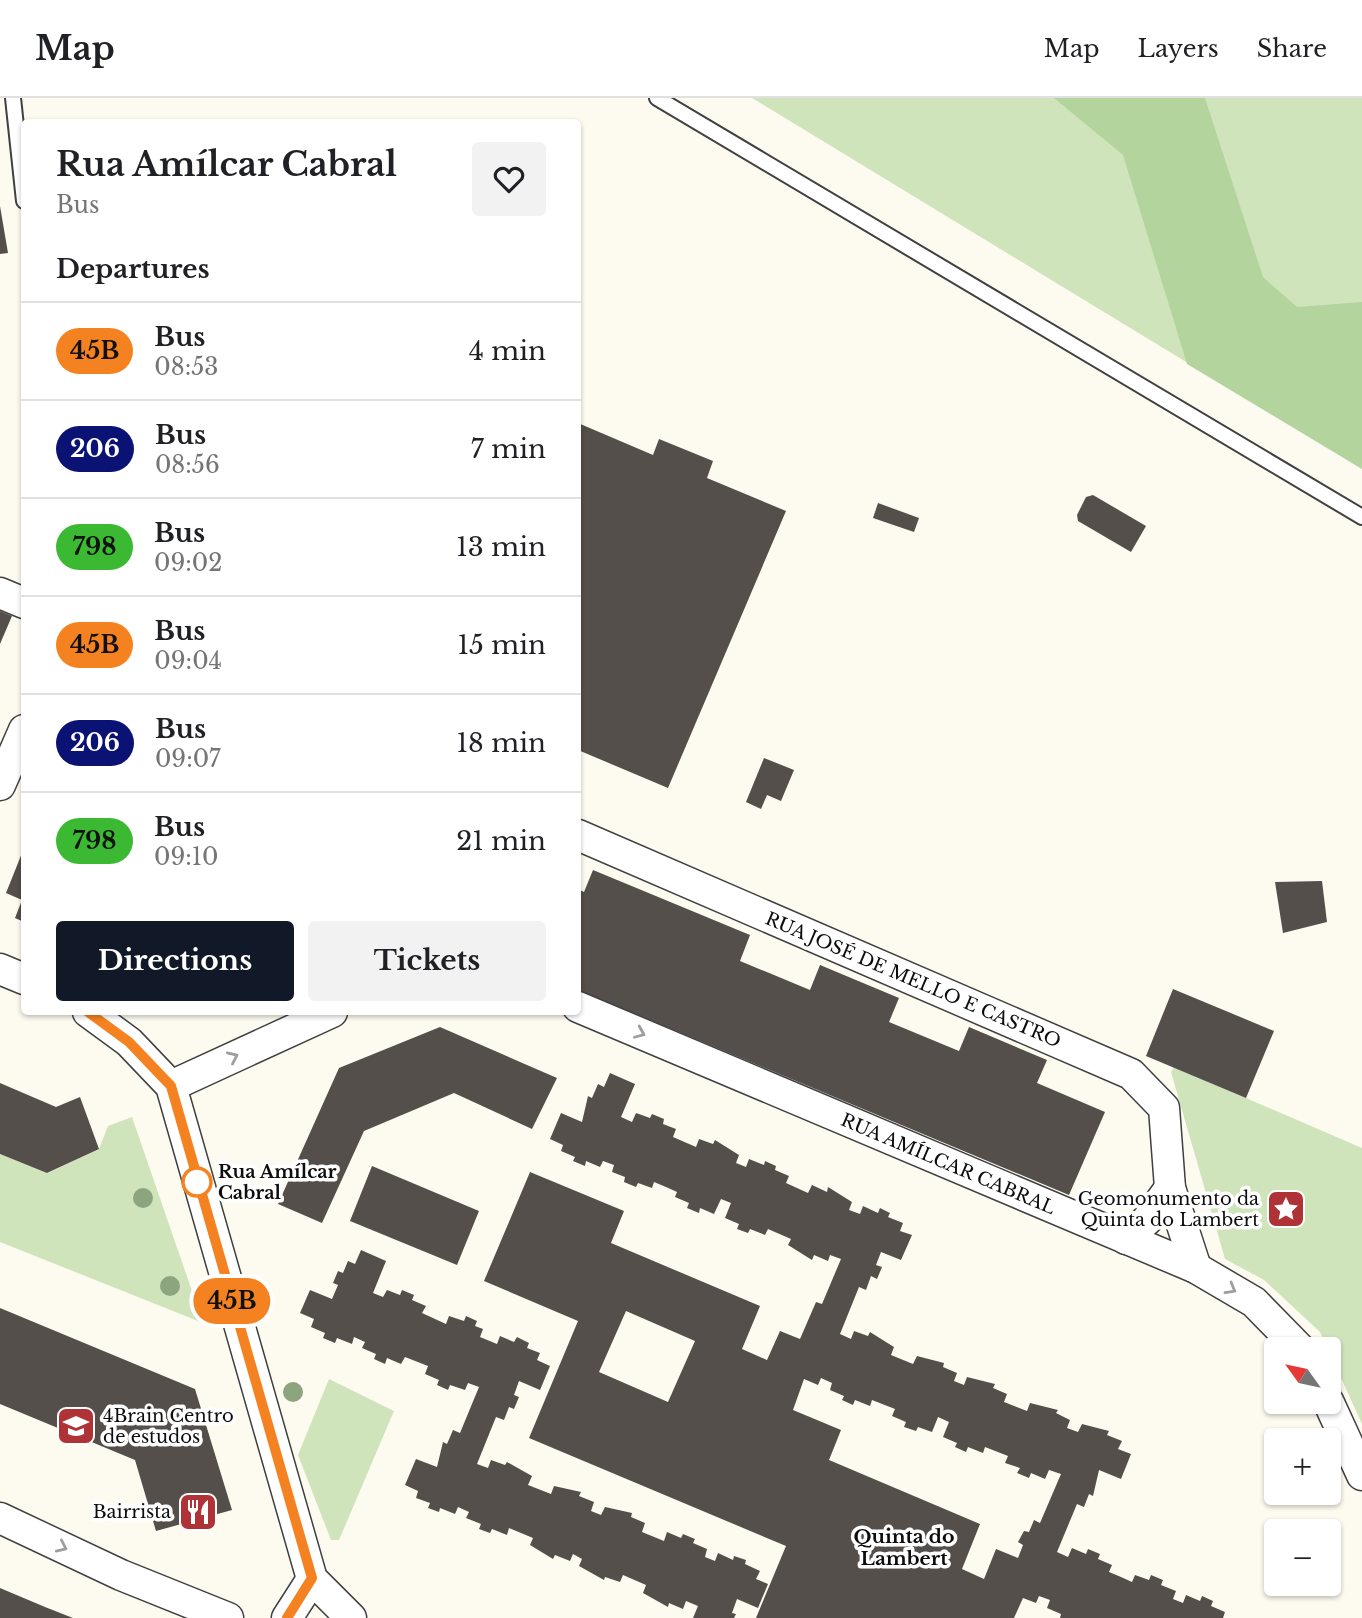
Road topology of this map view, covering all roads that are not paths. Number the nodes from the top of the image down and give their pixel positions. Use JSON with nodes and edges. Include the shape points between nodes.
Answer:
{"nodes":[{"id":1,"x":13,"y":98,"type":"edge"},
{"id":2,"x":657,"y":98,"type":"edge"},
{"id":3,"x":21,"y":173,"type":"edge"},
{"id":4,"x":1362,"y":517,"type":"edge"},
{"id":5,"x":0,"y":593,"type":"edge"},
{"id":6,"x":21,"y":602,"type":"edge"},
{"id":7,"x":21,"y":737,"type":"edge"},
{"id":8,"x":0,"y":785,"type":"edge"},
{"id":9,"x":581,"y":836,"type":"edge"},
{"id":10,"x":0,"y":969,"type":"edge"},
{"id":11,"x":21,"y":978,"type":"edge"},
{"id":12,"x":581,"y":1008,"type":"edge"},
{"id":13,"x":93,"y":1015,"type":"edge"},
{"id":14,"x":325,"y":1015,"type":"edge"},
{"id":15,"x":171,"y":1086,"type":"junction"},
{"id":16,"x":1170,"y":1188,"type":"junction"},
{"id":17,"x":1126,"y":1239,"type":"junction"},
{"id":18,"x":1196,"y":1268,"type":"junction"},
{"id":19,"x":1288,"y":1337,"type":"edge"},
{"id":20,"x":1334,"y":1414,"type":"edge"},
{"id":21,"x":1362,"y":1475,"type":"edge"},
{"id":22,"x":0,"y":1518,"type":"edge"},
{"id":23,"x":312,"y":1578,"type":"junction"},
{"id":24,"x":228,"y":1618,"type":"edge"},
{"id":25,"x":288,"y":1618,"type":"edge"},
{"id":26,"x":351,"y":1618,"type":"edge"}],
"edges":[{"from":1,"to":3,"type":"lane"},
{"from":2,"to":4,"type":"lane"},
{"from":5,"to":6,"type":"street"},
{"from":7,"to":8,"type":"street"},
{"from":9,"to":16,"type":"street","name":"RUA JOSÉ DE MELLO E CASTRO","via":[[1131,1074],[1164,1108]]},
{"from":10,"to":11,"type":"street"},
{"from":12,"to":17,"type":"street","name":"RUA AMÍLCAR CABRAL","one_way":true},
{"from":13,"to":15,"type":"street"},
{"from":15,"to":14,"type":"street","one_way":true},
{"from":15,"to":23,"type":"street"},
{"from":16,"to":17,"type":"street"},
{"from":16,"to":18,"type":"street","name":"RUA JOSÉ DE MELLO E CASTRO"},
{"from":17,"to":18,"type":"street","name":"RUA AMÍLCAR CABRAL"},
{"from":18,"to":19,"type":"street","name":"RUA AMÍLCAR CABRAL","one_way":true,"via":[[1254,1302]]},
{"from":20,"to":21,"type":"street"},
{"from":22,"to":24,"type":"street","one_way":true,"via":[[121,1575]]},
{"from":23,"to":25,"type":"street"},
{"from":23,"to":26,"type":"street"}]}
